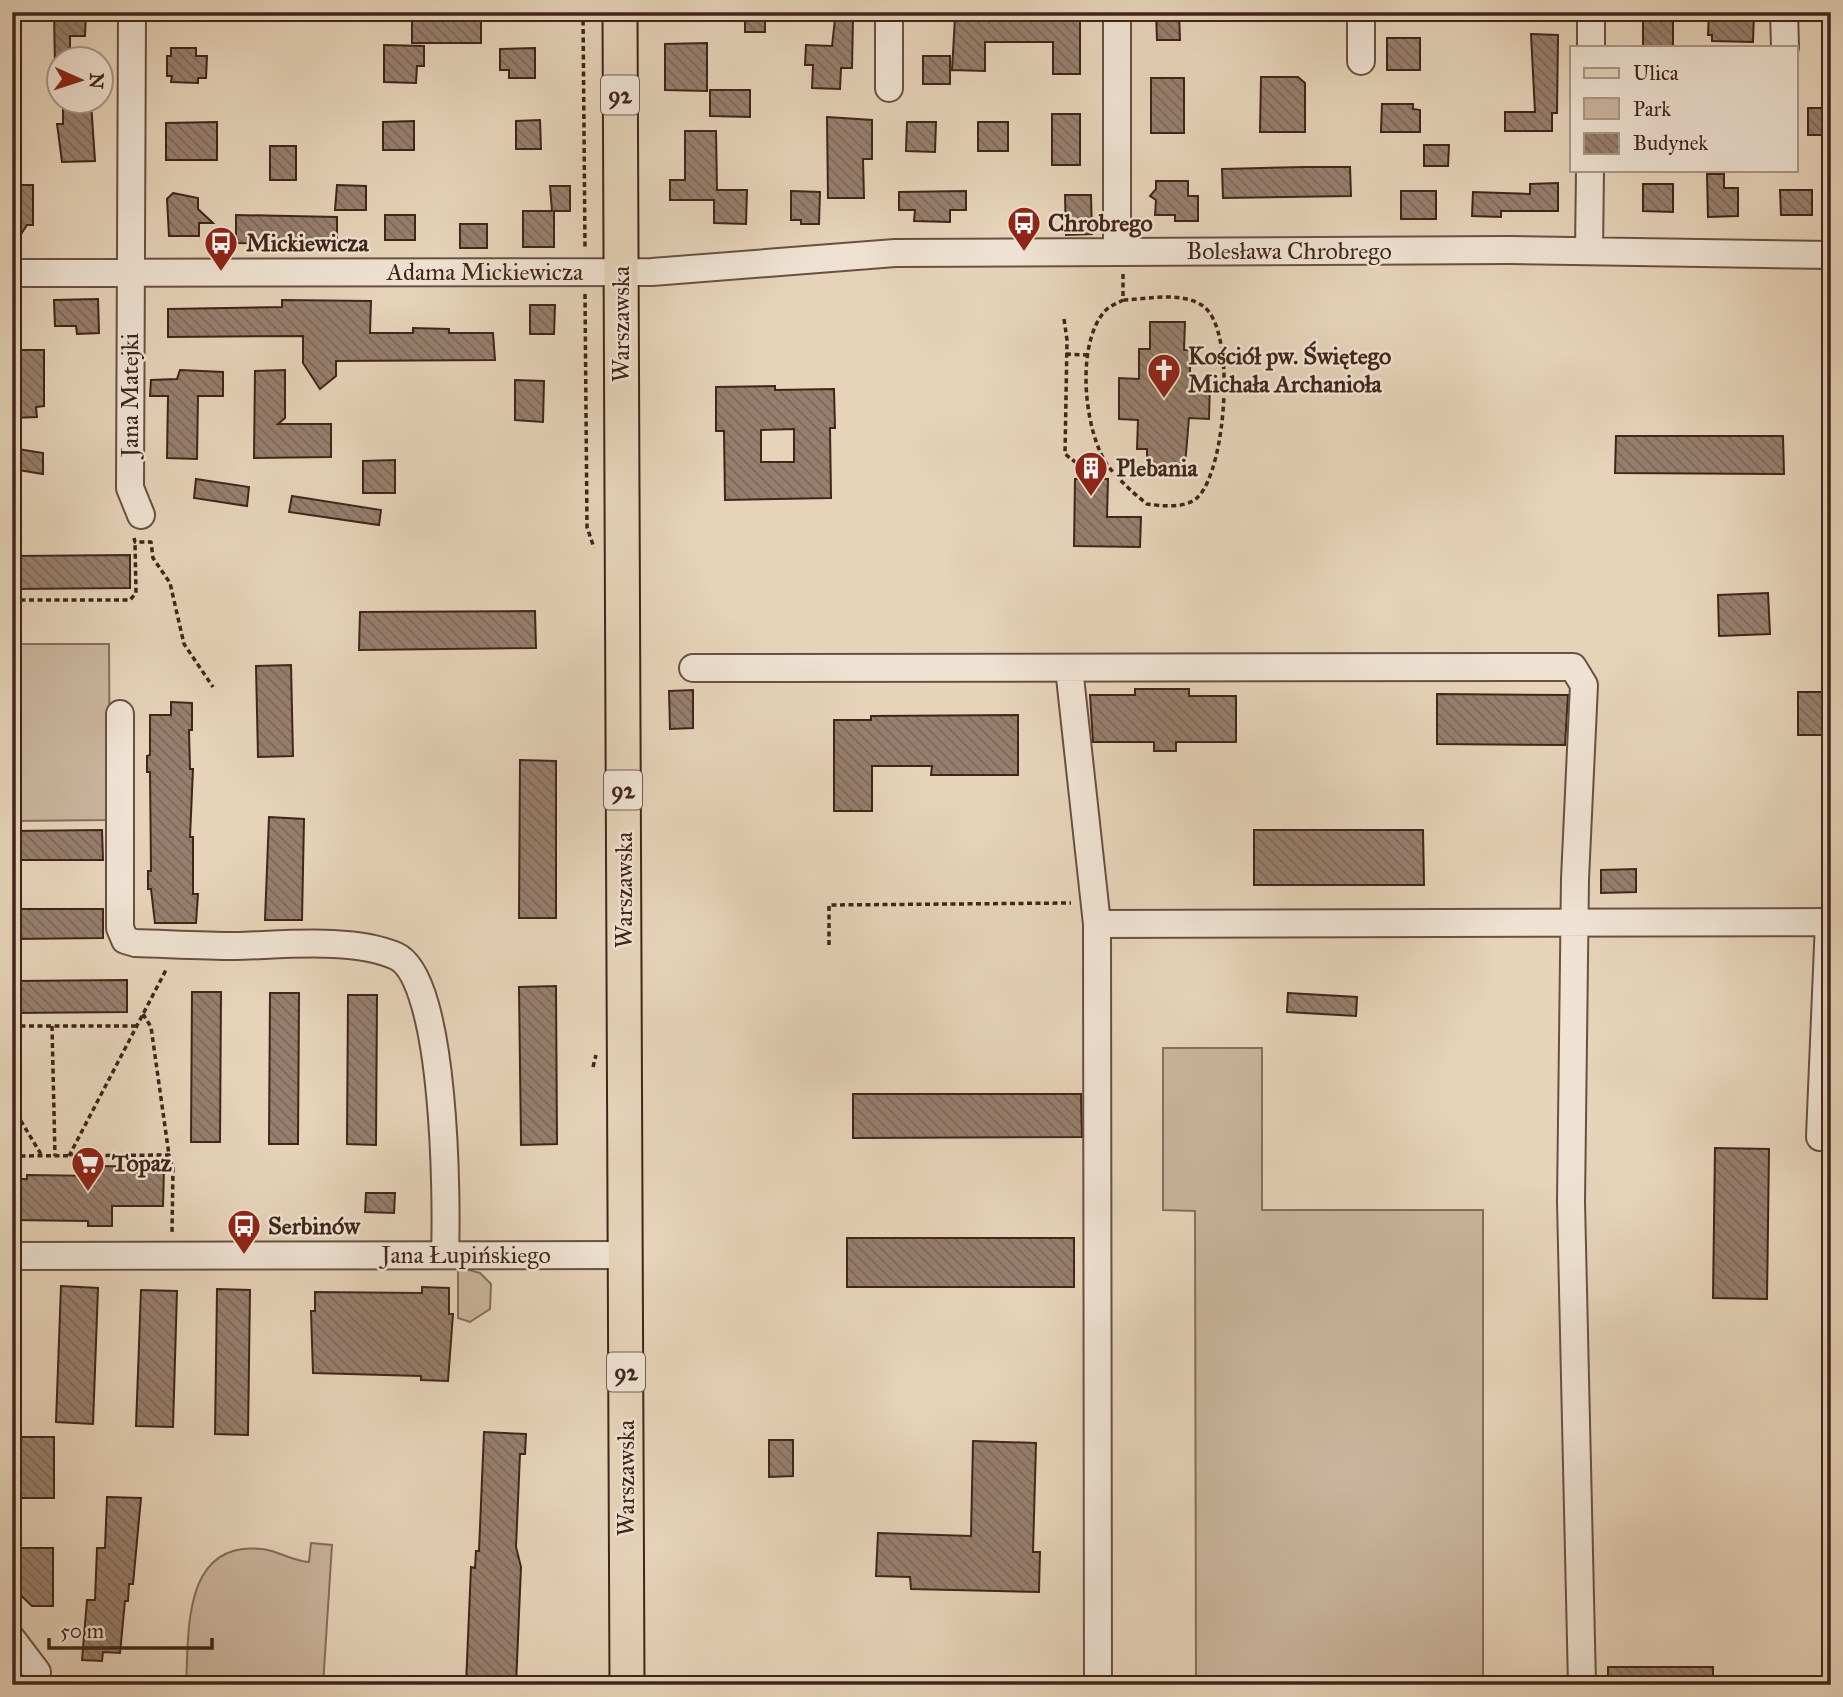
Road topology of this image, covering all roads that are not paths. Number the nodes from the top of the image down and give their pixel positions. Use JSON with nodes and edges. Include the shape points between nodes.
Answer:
{"nodes":[{"id":1,"x":132,"y":12,"type":"edge"},
{"id":2,"x":620,"y":12,"type":"edge"},
{"id":3,"x":889,"y":12,"type":"edge"},
{"id":4,"x":1117,"y":12,"type":"edge"},
{"id":5,"x":1361,"y":12,"type":"edge"},
{"id":6,"x":1591,"y":12,"type":"edge"},
{"id":7,"x":1784,"y":12,"type":"edge"},
{"id":8,"x":1591,"y":46,"type":"edge"},
{"id":9,"x":1784,"y":46,"type":"edge"},
{"id":10,"x":1361,"y":61,"type":"dead end"},
{"id":11,"x":889,"y":88,"type":"dead end"},
{"id":12,"x":1590,"y":172,"type":"edge"},
{"id":13,"x":1589,"y":251,"type":"junction"},
{"id":14,"x":1831,"y":255,"type":"edge"},
{"id":15,"x":1120,"y":259,"type":"junction"},
{"id":16,"x":12,"y":273,"type":"edge"},
{"id":17,"x":130,"y":273,"type":"junction"},
{"id":18,"x":621,"y":273,"type":"junction"},
{"id":19,"x":136,"y":523,"type":"road end"},
{"id":20,"x":693,"y":668,"type":"dead end"},
{"id":21,"x":1069,"y":668,"type":"junction"},
{"id":22,"x":120,"y":714,"type":"dead end"},
{"id":23,"x":1096,"y":913,"type":"junction"},
{"id":24,"x":1830,"y":922,"type":"edge"},
{"id":25,"x":1574,"y":924,"type":"junction"},
{"id":26,"x":1820,"y":1137,"type":"dead end"},
{"id":27,"x":445,"y":1254,"type":"junction"},
{"id":28,"x":626,"y":1255,"type":"junction"},
{"id":29,"x":12,"y":1256,"type":"edge"},
{"id":30,"x":12,"y":1639,"type":"edge"},
{"id":31,"x":37,"y":1672,"type":"dead end"},
{"id":32,"x":627,"y":1685,"type":"edge"},
{"id":33,"x":1098,"y":1685,"type":"edge"},
{"id":34,"x":1582,"y":1685,"type":"edge"}],
"edges":[{"from":1,"to":17,"type":"street","name":"Jana Matejki"},
{"from":2,"to":18,"type":"main road","name":"Warszawska","number":"92"},
{"from":3,"to":11,"type":"street"},
{"from":4,"to":15,"type":"street"},
{"from":5,"to":10,"type":"street"},
{"from":6,"to":8,"type":"street"},
{"from":7,"to":9,"type":"street"},
{"from":12,"to":13,"type":"street"},
{"from":13,"to":14,"type":"street","name":"Bolesława Chrobrego"},
{"from":13,"to":15,"type":"street","name":"Bolesława Chrobrego"},
{"from":15,"to":18,"type":"street","name":"Bolesława Chrobrego","via":[[895,253]]},
{"from":16,"to":17,"type":"street","name":"Adama Mickiewicza"},
{"from":17,"to":18,"type":"street","name":"Adama Mickiewicza"},
{"from":17,"to":19,"type":"street","name":"Jana Matejki","via":[[130,488]]},
{"from":18,"to":28,"type":"main road","name":"Warszawska","number":"92"},
{"from":20,"to":21,"type":"street"},
{"from":21,"to":23,"type":"street"},
{"from":21,"to":25,"type":"street","via":[[1573,667],[1584,685]]},
{"from":22,"to":27,"type":"street","via":[[120,928],[125,940],[346,946],[397,957],[411,968],[420,984],[439,1084]]},
{"from":23,"to":25,"type":"street"},
{"from":23,"to":33,"type":"street"},
{"from":24,"to":25,"type":"street"},
{"from":24,"to":26,"type":"street"},
{"from":25,"to":34,"type":"street","via":[[1571,1202]]},
{"from":27,"to":28,"type":"street","name":"Jana Łupińskiego"},
{"from":27,"to":29,"type":"street","name":"Jana Łupińskiego"},
{"from":28,"to":32,"type":"main road","name":"Warszawska","number":"92"},
{"from":30,"to":31,"type":"street"}]}
